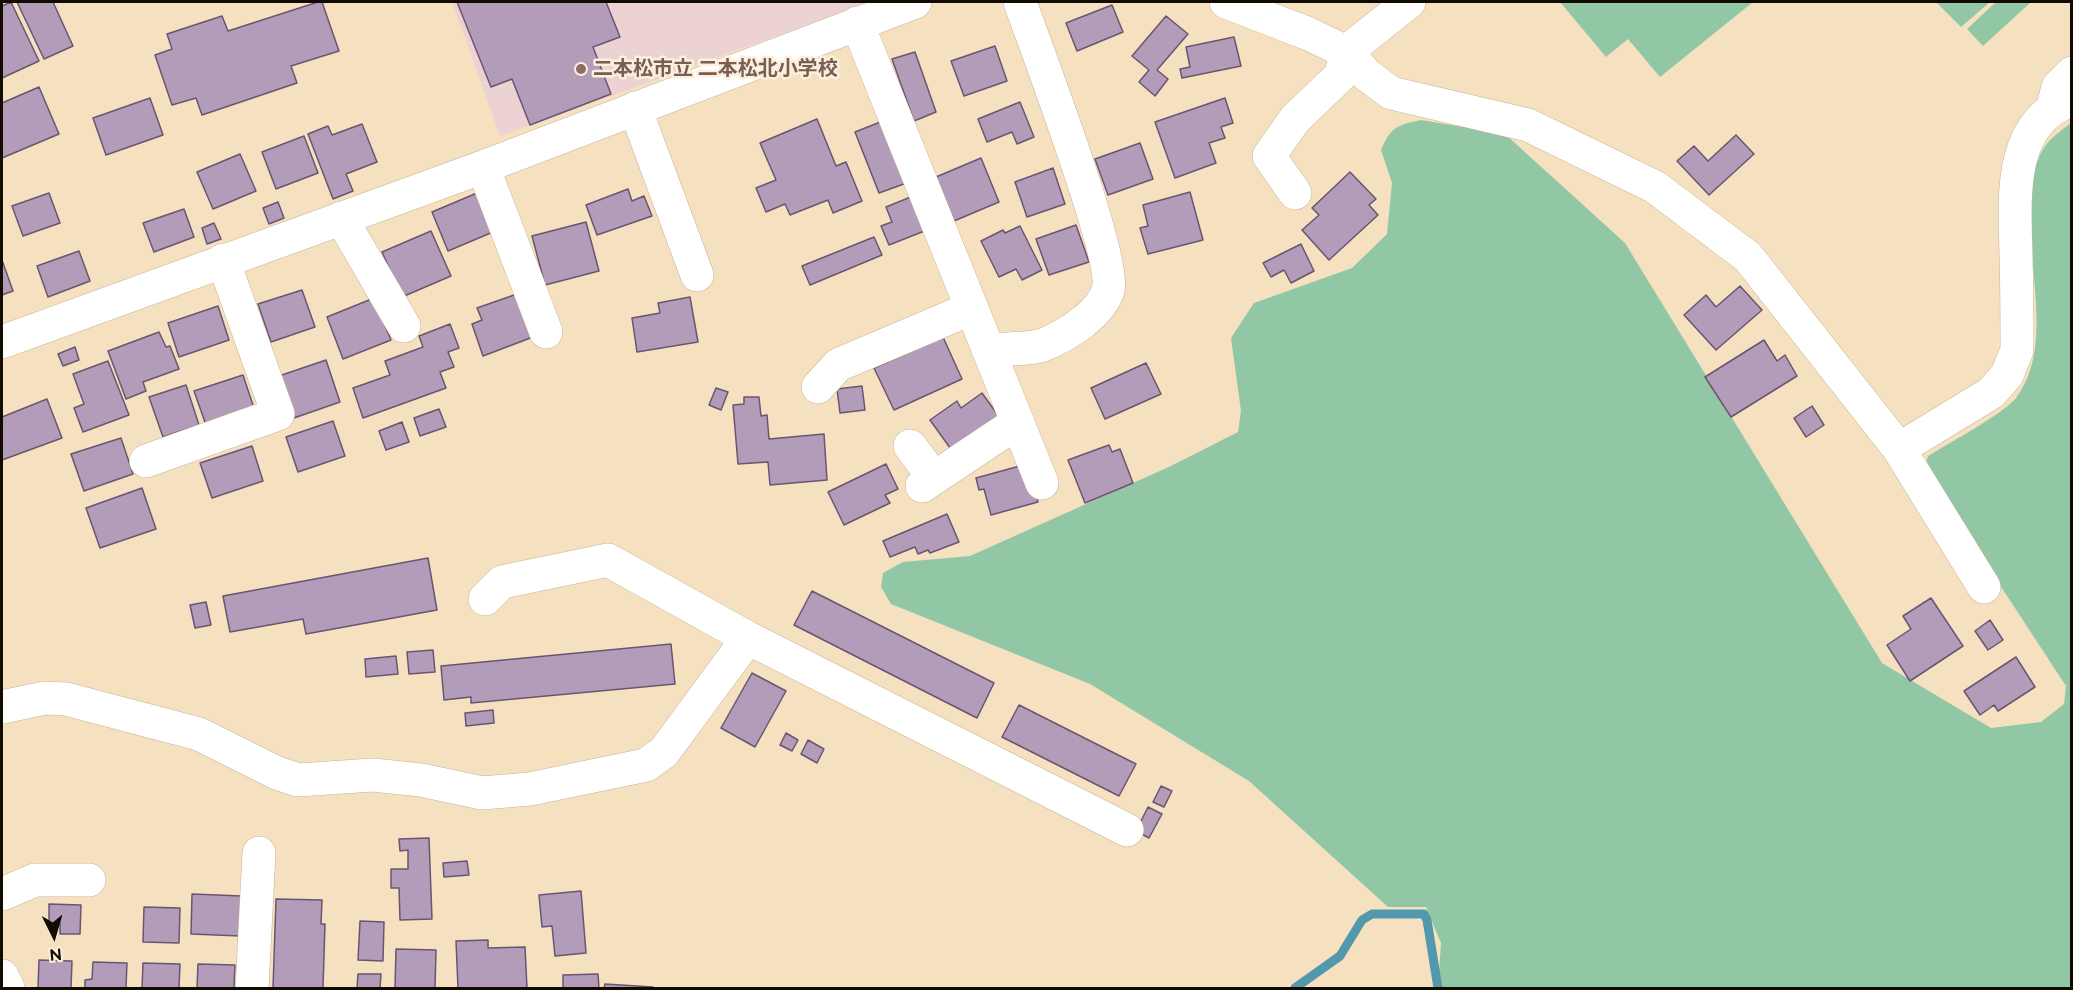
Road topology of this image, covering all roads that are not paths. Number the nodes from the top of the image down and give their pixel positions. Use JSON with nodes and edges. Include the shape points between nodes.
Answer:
{"nodes":[{"id":1,"x":915,"y":2,"type":"edge"},
{"id":2,"x":1020,"y":2,"type":"edge"},
{"id":3,"x":1226,"y":2,"type":"edge"},
{"id":4,"x":1409,"y":2,"type":"edge"},
{"id":5,"x":857,"y":23,"type":"junction"},
{"id":6,"x":1346,"y":52,"type":"junction"},
{"id":7,"x":2072,"y":73,"type":"edge"},
{"id":8,"x":2062,"y":104,"type":"edge"},
{"id":9,"x":635,"y":108,"type":"junction"},
{"id":10,"x":483,"y":167,"type":"junction"},
{"id":11,"x":1295,"y":193,"type":"dead end"},
{"id":12,"x":341,"y":218,"type":"junction"},
{"id":13,"x":223,"y":260,"type":"junction"},
{"id":14,"x":697,"y":275,"type":"dead end"},
{"id":15,"x":972,"y":308,"type":"junction"},
{"id":16,"x":404,"y":326,"type":"dead end"},
{"id":17,"x":546,"y":332,"type":"dead end"},
{"id":18,"x":2,"y":342,"type":"edge"},
{"id":19,"x":988,"y":350,"type":"junction"},
{"id":20,"x":818,"y":387,"type":"dead end"},
{"id":21,"x":1018,"y":422,"type":"junction"},
{"id":22,"x":910,"y":446,"type":"dead end"},
{"id":23,"x":1899,"y":449,"type":"junction"},
{"id":24,"x":146,"y":461,"type":"dead end"},
{"id":25,"x":1042,"y":483,"type":"dead end"},
{"id":26,"x":1984,"y":587,"type":"dead end"},
{"id":27,"x":485,"y":599,"type":"dead end"},
{"id":28,"x":748,"y":638,"type":"junction"},
{"id":29,"x":2,"y":707,"type":"edge"},
{"id":30,"x":1127,"y":830,"type":"dead end"},
{"id":31,"x":259,"y":853,"type":"dead end"},
{"id":32,"x":89,"y":880,"type":"dead end"},
{"id":33,"x":2,"y":894,"type":"edge"},
{"id":34,"x":2,"y":975,"type":"edge"},
{"id":35,"x":8,"y":988,"type":"edge"},
{"id":36,"x":252,"y":988,"type":"edge"}],
"edges":[{"from":1,"to":5,"type":"street"},
{"from":2,"to":19,"type":"street","via":[[1092,207],[1108,271],[1108,289],[1090,315],[1042,345]]},
{"from":3,"to":6,"type":"street","via":[[1309,33]]},
{"from":4,"to":6,"type":"street"},
{"from":5,"to":9,"type":"street"},
{"from":5,"to":15,"type":"street"},
{"from":6,"to":11,"type":"street","via":[[1341,75],[1295,119],[1269,156]]},
{"from":6,"to":23,"type":"street","via":[[1391,93],[1528,125],[1655,187],[1748,257]]},
{"from":7,"to":8,"type":"street","via":[[2058,87]]},
{"from":8,"to":23,"type":"street","via":[[2026,140],[2015,180],[2017,350],[2007,375],[1992,393]]},
{"from":9,"to":10,"type":"street"},
{"from":9,"to":14,"type":"street"},
{"from":10,"to":12,"type":"street"},
{"from":10,"to":17,"type":"street"},
{"from":12,"to":13,"type":"street"},
{"from":12,"to":16,"type":"street"},
{"from":13,"to":18,"type":"street"},
{"from":13,"to":24,"type":"street","via":[[278,414]]},
{"from":15,"to":19,"type":"street"},
{"from":15,"to":20,"type":"street","via":[[838,365]]},
{"from":19,"to":21,"type":"street"},
{"from":21,"to":22,"type":"street","via":[[928,482]]},
{"from":21,"to":25,"type":"street"},
{"from":23,"to":26,"type":"street"},
{"from":27,"to":28,"type":"street","via":[[502,582],[608,560]]},
{"from":28,"to":29,"type":"street","via":[[664,752],[646,765],[530,789],[483,793],[373,774],[298,780],[199,734],[66,699],[45,698]]},
{"from":28,"to":30,"type":"street"},
{"from":31,"to":36,"type":"street"},
{"from":32,"to":33,"type":"street","via":[[36,880]]},
{"from":34,"to":35,"type":"street"}]}
